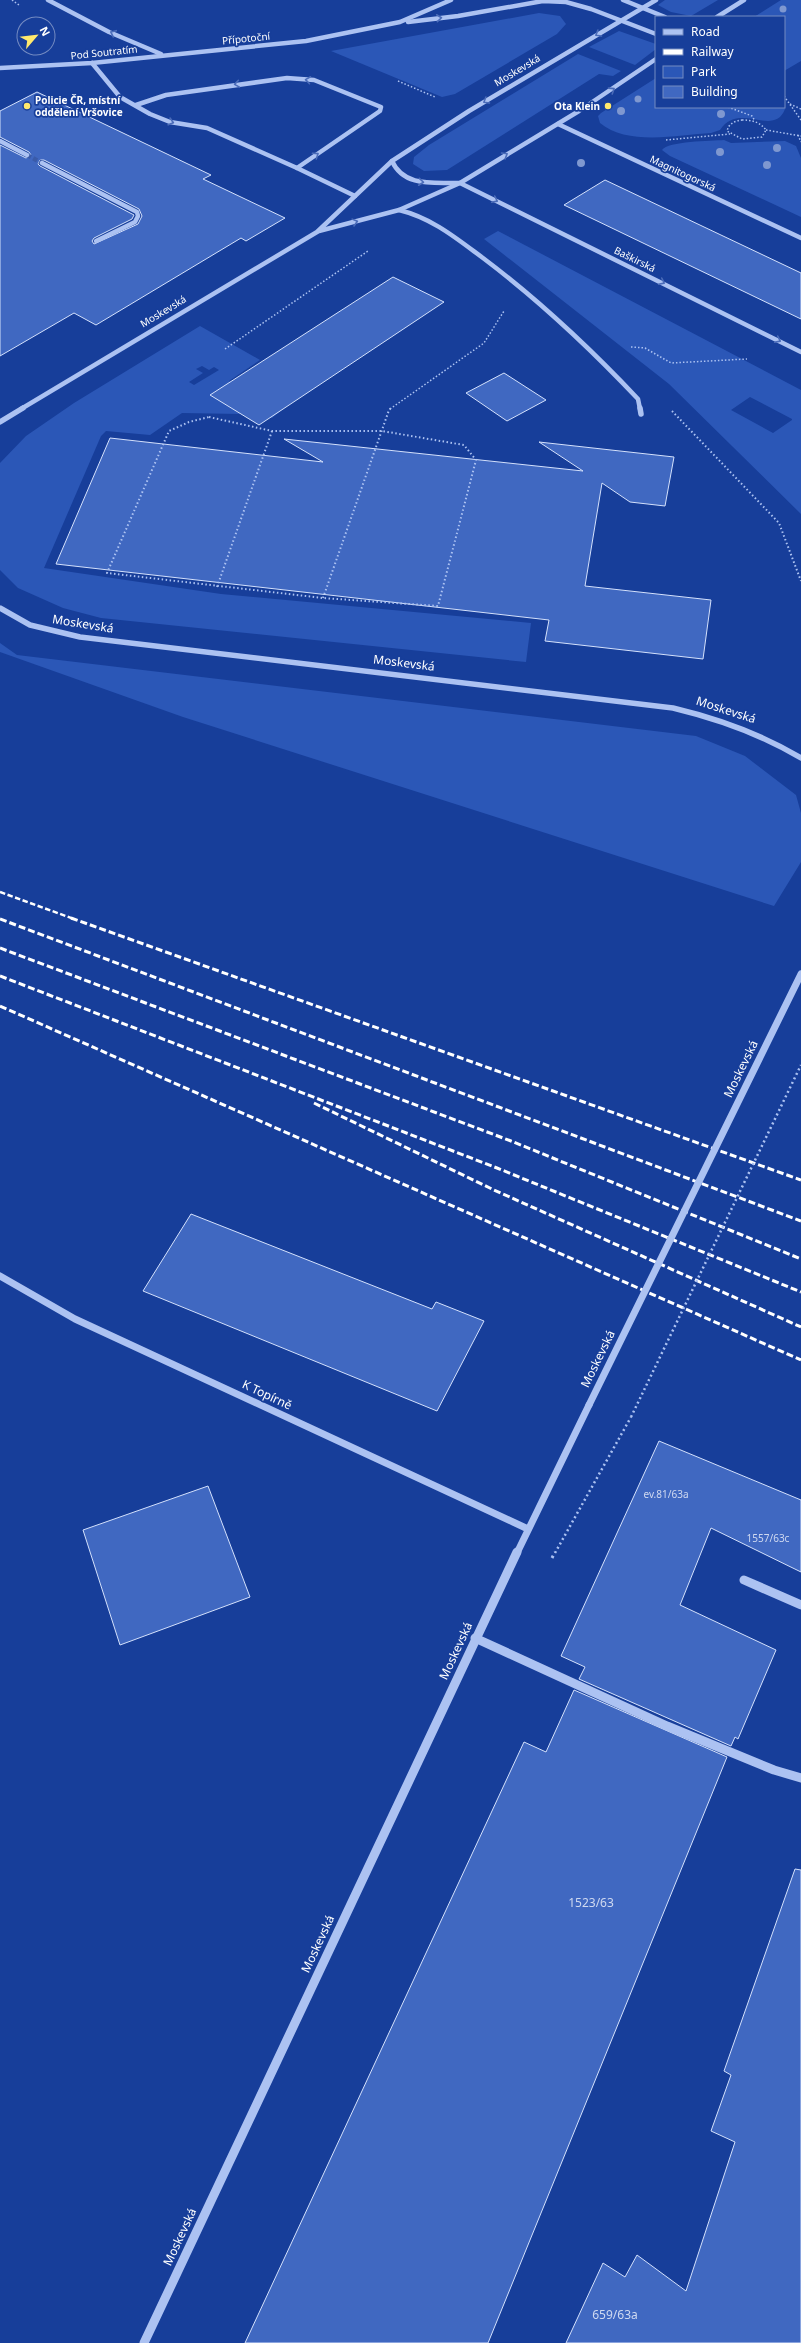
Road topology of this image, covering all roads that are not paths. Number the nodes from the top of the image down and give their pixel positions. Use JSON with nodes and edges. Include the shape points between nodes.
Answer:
{"nodes":[{"id":1,"x":48,"y":0,"type":"edge"},
{"id":2,"x":451,"y":0,"type":"edge"},
{"id":3,"x":623,"y":0,"type":"edge"},
{"id":4,"x":656,"y":0,"type":"edge"},
{"id":5,"x":744,"y":0,"type":"edge"},
{"id":6,"x":643,"y":8,"type":"junction"},
{"id":7,"x":663,"y":16,"type":"edge"},
{"id":8,"x":718,"y":16,"type":"edge"},
{"id":9,"x":620,"y":20,"type":"junction"},
{"id":10,"x":400,"y":22,"type":"junction"},
{"id":11,"x":655,"y":34,"type":"edge"},
{"id":12,"x":161,"y":54,"type":"junction"},
{"id":13,"x":655,"y":60,"type":"edge"},
{"id":14,"x":92,"y":63,"type":"junction"},
{"id":15,"x":0,"y":68,"type":"edge"},
{"id":16,"x":136,"y":105,"type":"junction"},
{"id":17,"x":558,"y":124,"type":"junction"},
{"id":18,"x":0,"y":141,"type":"edge"},
{"id":19,"x":27,"y":155,"type":"tunnel mouth"},
{"id":20,"x":392,"y":161,"type":"junction"},
{"id":21,"x":42,"y":163,"type":"tunnel mouth"},
{"id":22,"x":296,"y":168,"type":"junction"},
{"id":23,"x":460,"y":183,"type":"junction"},
{"id":24,"x":356,"y":196,"type":"junction"},
{"id":25,"x":398,"y":210,"type":"junction"},
{"id":26,"x":317,"y":232,"type":"junction"},
{"id":27,"x":801,"y":238,"type":"edge"},
{"id":28,"x":96,"y":241,"type":"dead end"},
{"id":29,"x":801,"y":352,"type":"edge"},
{"id":30,"x":641,"y":414,"type":"dead end"},
{"id":31,"x":0,"y":422,"type":"edge"},
{"id":32,"x":0,"y":608,"type":"edge"},
{"id":33,"x":801,"y":758,"type":"edge"},
{"id":34,"x":801,"y":974,"type":"edge"},
{"id":35,"x":0,"y":1276,"type":"edge"},
{"id":36,"x":528,"y":1529,"type":"junction"},
{"id":37,"x":744,"y":1580,"type":"dead end"},
{"id":38,"x":801,"y":1605,"type":"edge"},
{"id":39,"x":475,"y":1638,"type":"junction"},
{"id":40,"x":801,"y":1778,"type":"edge"},
{"id":41,"x":144,"y":2343,"type":"edge"}],
"edges":[{"from":12,"to":1,"type":"street","name":"Přípotoční","one_way":true,"via":[[110,32]]},
{"from":2,"to":10,"type":"street","name":"Přípotoční"},
{"from":3,"to":6,"type":"street"},
{"from":4,"to":6,"type":"street","name":"Moskevská"},
{"from":5,"to":8,"type":"street"},
{"from":6,"to":7,"type":"street"},
{"from":6,"to":9,"type":"street","name":"Moskevská"},
{"from":10,"to":9,"type":"street","one_way":true,"via":[[458,16],[543,1],[566,2],[591,8]]},
{"from":9,"to":11,"type":"street"},
{"from":9,"to":20,"type":"street","name":"Moskevská","one_way":true},
{"from":10,"to":12,"type":"street","name":"Přípotoční","via":[[306,41]]},
{"from":12,"to":14,"type":"street","name":"Pod Soutratím"},
{"from":17,"to":13,"type":"street","name":"Moskevská","one_way":true},
{"from":14,"to":15,"type":"street","name":"Pod Soutratím"},
{"from":14,"to":16,"type":"street","via":[[120,97]]},
{"from":16,"to":22,"type":"street","one_way":true,"via":[[170,122],[207,128]]},
{"from":22,"to":16,"type":"street","one_way":true,"via":[[380,111],[381,107],[314,80],[287,78],[166,95]]},
{"from":23,"to":17,"type":"street","name":"Moskevská","one_way":true},
{"from":17,"to":27,"type":"street","name":"Magnitogorská"},
{"from":18,"to":19,"type":"street"},
{"from":20,"to":23,"type":"street","one_way":true,"via":[[396,172],[417,182]]},
{"from":20,"to":24,"type":"street","name":"Moskevská"},
{"from":21,"to":28,"type":"street","via":[[137,212],[135,222]]},
{"from":22,"to":24,"type":"street"},
{"from":23,"to":25,"type":"street","name":"Moskevská"},
{"from":23,"to":29,"type":"street","name":"Baškirská","one_way":true},
{"from":24,"to":26,"type":"street","name":"Moskevská"},
{"from":26,"to":25,"type":"street","name":"Moskevská","one_way":true},
{"from":25,"to":30,"type":"street","via":[[419,215],[447,231],[508,277],[588,346],[638,399]]},
{"from":26,"to":31,"type":"street","name":"Moskevská"},
{"from":32,"to":33,"type":"street","name":"Moskevská","via":[[30,625],[80,637],[673,708],[708,715],[738,725],[760,734]]},
{"from":34,"to":36,"type":"street","name":"Moskevská","bridge":true},
{"from":35,"to":36,"type":"street","name":"K Topírně","via":[[75,1319]]},
{"from":36,"to":39,"type":"street","name":"Moskevská"},
{"from":37,"to":38,"type":"street"},
{"from":39,"to":40,"type":"street","via":[[667,1726],[774,1770]]},
{"from":39,"to":41,"type":"street","name":"Moskevská"}]}
